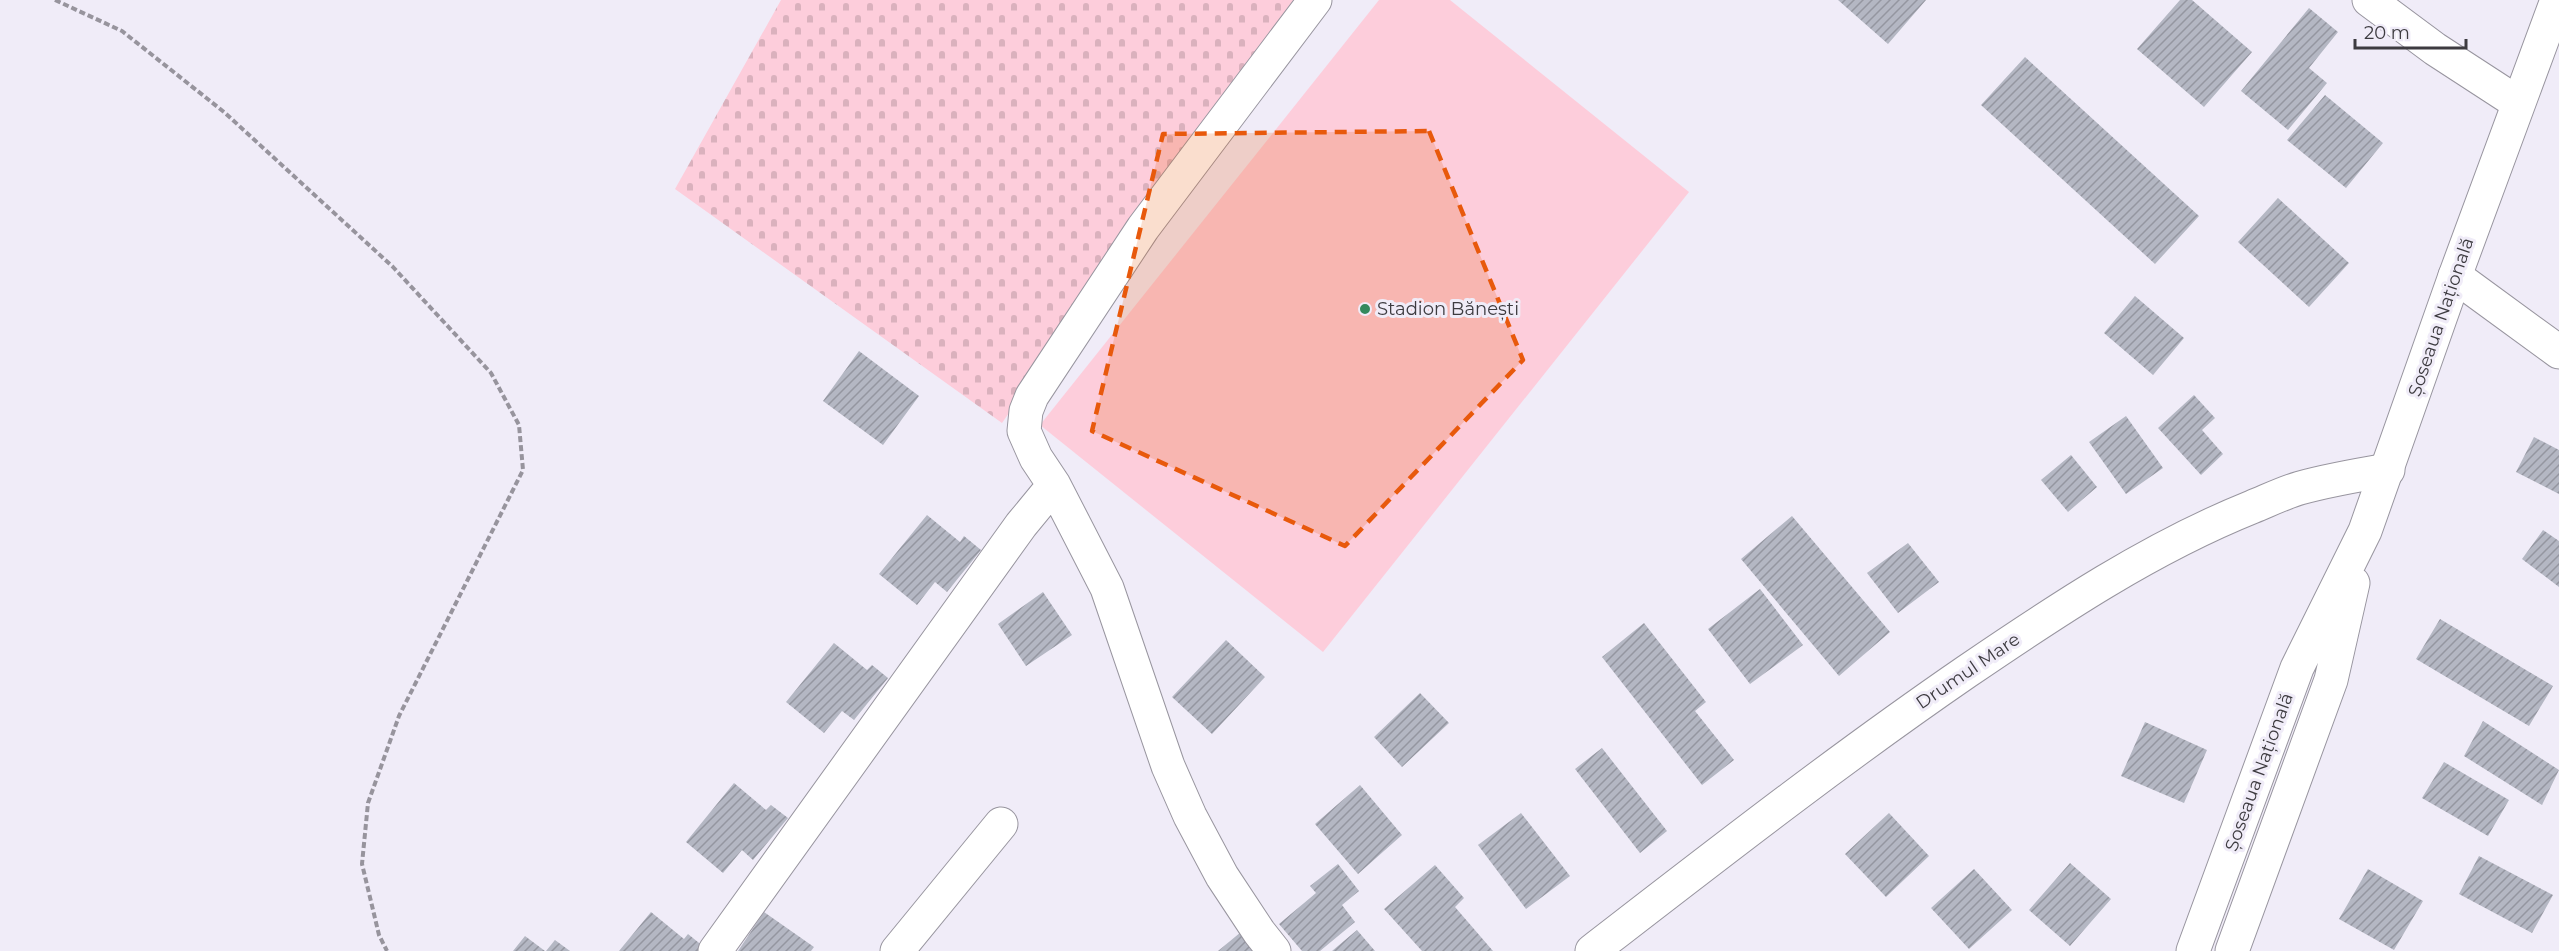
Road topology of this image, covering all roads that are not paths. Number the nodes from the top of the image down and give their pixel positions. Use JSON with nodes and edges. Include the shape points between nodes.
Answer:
{"nodes":[{"id":1,"x":1315,"y":0,"type":"edge"},
{"id":2,"x":2369,"y":0,"type":"edge"},
{"id":3,"x":2557,"y":0,"type":"edge"},
{"id":4,"x":2518,"y":103,"type":"junction"},
{"id":5,"x":2455,"y":276,"type":"junction"},
{"id":6,"x":2559,"y":352,"type":"edge"},
{"id":7,"x":2388,"y":470,"type":"junction"},
{"id":8,"x":1054,"y":485,"type":"junction"},
{"id":9,"x":2365,"y":531,"type":"junction"},
{"id":10,"x":1001,"y":824,"type":"dead end"},
{"id":11,"x":715,"y":951,"type":"edge"},
{"id":12,"x":897,"y":951,"type":"edge"},
{"id":13,"x":1274,"y":951,"type":"edge"},
{"id":14,"x":1592,"y":951,"type":"edge"},
{"id":15,"x":2193,"y":951,"type":"edge"},
{"id":16,"x":2232,"y":951,"type":"edge"}],
"edges":[{"from":1,"to":8,"type":"main road","via":[[1143,228],[1032,396],[1024,431]]},
{"from":2,"to":4,"type":"main road"},
{"from":3,"to":4,"type":"main road","name":"Șoseaua Națională"},
{"from":4,"to":5,"type":"main road","name":"Șoseaua Națională"},
{"from":5,"to":6,"type":"main road"},
{"from":5,"to":7,"type":"main road","name":"Șoseaua Națională"},
{"from":7,"to":9,"type":"main road","name":"Șoseaua Națională"},
{"from":7,"to":14,"type":"main road","name":"Drumul Mare","via":[[2298,488],[2228,516],[2048,616],[1762,819]]},
{"from":8,"to":11,"type":"main road","via":[[1021,525]]},
{"from":8,"to":13,"type":"main road","via":[[1107,588],[1168,766],[1190,816],[1222,876]]},
{"from":9,"to":15,"type":"main road","name":"Șoseaua Națională","via":[[2297,668]]},
{"from":9,"to":16,"type":"main road","name":"Șoseaua Națională","via":[[2331,680]]},
{"from":10,"to":12,"type":"main road"}]}
